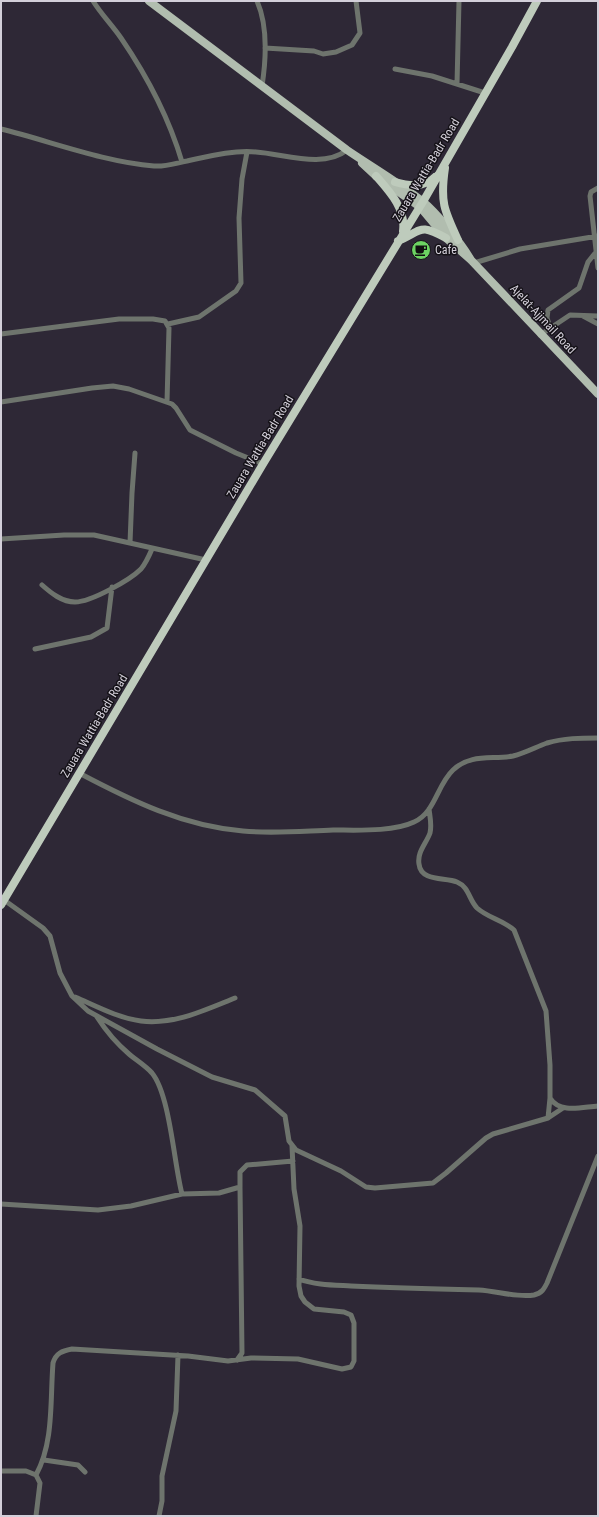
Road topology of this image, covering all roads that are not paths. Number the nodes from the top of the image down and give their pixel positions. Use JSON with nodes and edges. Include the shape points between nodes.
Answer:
{"nodes":[{"id":1,"x":93,"y":1,"type":"edge"},
{"id":2,"x":149,"y":1,"type":"edge"},
{"id":3,"x":257,"y":1,"type":"edge"},
{"id":4,"x":356,"y":1,"type":"edge"},
{"id":5,"x":459,"y":1,"type":"edge"},
{"id":6,"x":537,"y":1,"type":"edge"},
{"id":7,"x":265,"y":48,"type":"junction"},
{"id":8,"x":395,"y":69,"type":"dead end"},
{"id":9,"x":457,"y":84,"type":"junction"},
{"id":10,"x":262,"y":86,"type":"junction"},
{"id":11,"x":485,"y":93,"type":"junction"},
{"id":12,"x":1,"y":129,"type":"edge"},
{"id":13,"x":247,"y":152,"type":"junction"},
{"id":14,"x":350,"y":152,"type":"junction"},
{"id":15,"x":182,"y":162,"type":"junction"},
{"id":16,"x":446,"y":162,"type":"junction"},
{"id":17,"x":441,"y":171,"type":"junction"},
{"id":18,"x":376,"y":176,"type":"junction"},
{"id":19,"x":395,"y":182,"type":"junction"},
{"id":20,"x":598,"y":188,"type":"edge"},
{"id":21,"x":421,"y":204,"type":"junction"},
{"id":22,"x":403,"y":232,"type":"junction"},
{"id":23,"x":596,"y":236,"type":"edge"},
{"id":24,"x":446,"y":238,"type":"junction"},
{"id":25,"x":458,"y":240,"type":"junction"},
{"id":26,"x":398,"y":241,"type":"junction"},
{"id":27,"x":596,"y":252,"type":"junction"},
{"id":28,"x":473,"y":262,"type":"junction"},
{"id":29,"x":598,"y":268,"type":"edge"},
{"id":30,"x":581,"y":315,"type":"junction"},
{"id":31,"x":598,"y":316,"type":"edge"},
{"id":32,"x":168,"y":324,"type":"junction"},
{"id":33,"x":598,"y":324,"type":"edge"},
{"id":34,"x":550,"y":327,"type":"junction"},
{"id":35,"x":1,"y":334,"type":"edge"},
{"id":36,"x":540,"y":335,"type":"junction"},
{"id":37,"x":598,"y":394,"type":"edge"},
{"id":38,"x":1,"y":402,"type":"edge"},
{"id":39,"x":167,"y":402,"type":"junction"},
{"id":40,"x":135,"y":453,"type":"dead end"},
{"id":41,"x":263,"y":464,"type":"junction"},
{"id":42,"x":1,"y":539,"type":"edge"},
{"id":43,"x":130,"y":543,"type":"junction"},
{"id":44,"x":152,"y":549,"type":"junction"},
{"id":45,"x":206,"y":560,"type":"junction"},
{"id":46,"x":42,"y":585,"type":"dead end"},
{"id":47,"x":112,"y":587,"type":"junction"},
{"id":48,"x":35,"y":649,"type":"dead end"},
{"id":49,"x":598,"y":738,"type":"edge"},
{"id":50,"x":79,"y":773,"type":"junction"},
{"id":51,"x":429,"y":809,"type":"junction"},
{"id":52,"x":2,"y":903,"type":"edge"},
{"id":53,"x":72,"y":996,"type":"junction"},
{"id":54,"x":235,"y":998,"type":"dead end"},
{"id":55,"x":96,"y":1016,"type":"junction"},
{"id":56,"x":550,"y":1098,"type":"junction"},
{"id":57,"x":598,"y":1106,"type":"edge"},
{"id":58,"x":563,"y":1108,"type":"junction"},
{"id":59,"x":548,"y":1118,"type":"junction"},
{"id":60,"x":292,"y":1146,"type":"junction"},
{"id":61,"x":598,"y":1156,"type":"edge"},
{"id":62,"x":293,"y":1161,"type":"junction"},
{"id":63,"x":240,"y":1187,"type":"junction"},
{"id":64,"x":182,"y":1194,"type":"junction"},
{"id":65,"x":1,"y":1204,"type":"edge"},
{"id":66,"x":299,"y":1279,"type":"junction"},
{"id":67,"x":242,"y":1353,"type":"junction"},
{"id":68,"x":178,"y":1355,"type":"junction"},
{"id":69,"x":251,"y":1358,"type":"junction"},
{"id":70,"x":237,"y":1360,"type":"junction"},
{"id":71,"x":44,"y":1460,"type":"junction"},
{"id":72,"x":1,"y":1472,"type":"edge"},
{"id":73,"x":85,"y":1472,"type":"dead end"},
{"id":74,"x":36,"y":1476,"type":"junction"},
{"id":75,"x":36,"y":1516,"type":"edge"},
{"id":76,"x":159,"y":1516,"type":"edge"}],
"edges":[{"from":1,"to":15,"type":"street","via":[[124,42],[153,92],[171,127]]},
{"from":2,"to":10,"type":"main road"},
{"from":3,"to":7,"type":"street"},
{"from":4,"to":7,"type":"street","via":[[360,33],[352,45],[323,54],[310,50]]},
{"from":5,"to":9,"type":"street"},
{"from":6,"to":11,"type":"highway","name":"Zauara Wattia-Badr Road"},
{"from":7,"to":10,"type":"street"},
{"from":8,"to":9,"type":"street"},
{"from":9,"to":11,"type":"street"},
{"from":10,"to":14,"type":"main road"},
{"from":11,"to":16,"type":"highway","name":"Zauara Wattia-Badr Road"},
{"from":12,"to":15,"type":"street","via":[[121,160],[154,166]]},
{"from":13,"to":14,"type":"street","via":[[322,159]]},
{"from":13,"to":15,"type":"street"},
{"from":13,"to":32,"type":"street","via":[[239,218],[241,283],[236,292],[199,317]]},
{"from":14,"to":18,"type":"main road"},
{"from":14,"to":19,"type":"main road"},
{"from":16,"to":17,"type":"highway","name":"Zauara Wattia-Badr Road"},
{"from":16,"to":25,"type":"highway","via":[[442,202]]},
{"from":17,"to":19,"type":"highway","via":[[432,180],[423,184]]},
{"from":17,"to":21,"type":"highway","name":"Zauara Wattia-Badr Road"},
{"from":18,"to":21,"type":"main road"},
{"from":18,"to":22,"type":"highway","via":[[398,205],[403,216]]},
{"from":19,"to":21,"type":"main road"},
{"from":20,"to":23,"type":"street","via":[[591,192],[590,196]]},
{"from":21,"to":22,"type":"highway","name":"Zauara Wattia-Badr Road"},
{"from":21,"to":24,"type":"main road"},
{"from":21,"to":25,"type":"main road"},
{"from":22,"to":26,"type":"highway","name":"Zauara Wattia-Badr Road"},
{"from":23,"to":27,"type":"street"},
{"from":23,"to":28,"type":"street","via":[[520,249]]},
{"from":24,"to":26,"type":"highway","via":[[422,229]]},
{"from":24,"to":28,"type":"main road"},
{"from":25,"to":28,"type":"main road"},
{"from":26,"to":41,"type":"highway","name":"Zauara Wattia-Badr Road"},
{"from":27,"to":29,"type":"street"},
{"from":27,"to":34,"type":"street","via":[[588,262],[579,288],[548,310]]},
{"from":28,"to":36,"type":"main road","name":"Ajelat-Ajjmail Road"},
{"from":30,"to":31,"type":"street"},
{"from":30,"to":33,"type":"street"},
{"from":30,"to":34,"type":"street","via":[[566,317]]},
{"from":32,"to":35,"type":"street","via":[[153,319],[119,319]]},
{"from":32,"to":39,"type":"street"},
{"from":34,"to":36,"type":"street"},
{"from":36,"to":37,"type":"main road","name":"Ajelat-Ajjmail Road"},
{"from":38,"to":39,"type":"street","via":[[113,386]]},
{"from":39,"to":41,"type":"street","via":[[176,408],[190,430]]},
{"from":40,"to":43,"type":"street"},
{"from":41,"to":45,"type":"highway","name":"Zauara Wattia-Badr Road"},
{"from":42,"to":43,"type":"street","via":[[79,534]]},
{"from":43,"to":44,"type":"street"},
{"from":44,"to":45,"type":"street"},
{"from":44,"to":47,"type":"street","via":[[141,569]]},
{"from":45,"to":50,"type":"highway","name":"Zauara Wattia-Badr Road"},
{"from":46,"to":47,"type":"street","via":[[60,598],[76,602],[94,597]]},
{"from":47,"to":48,"type":"street","via":[[107,628],[91,637]]},
{"from":49,"to":51,"type":"street","via":[[556,741],[512,756],[482,757],[464,763],[445,780]]},
{"from":50,"to":51,"type":"street","via":[[121,796],[157,811],[209,826],[244,831],[381,828],[415,822]]},
{"from":50,"to":52,"type":"highway","name":"Zauara Wattia-Badr Road"},
{"from":51,"to":56,"type":"street","via":[[431,828],[418,857],[419,867],[425,875],[432,878],[459,883],[478,908],[514,930],[546,1011]]},
{"from":52,"to":53,"type":"street","via":[[43,928],[50,936],[60,973]]},
{"from":53,"to":54,"type":"street","via":[[126,1017],[156,1022],[173,1020]]},
{"from":53,"to":55,"type":"street"},
{"from":55,"to":60,"type":"street","via":[[219,1080],[254,1090],[285,1116]]},
{"from":55,"to":64,"type":"street","via":[[108,1034],[152,1073],[158,1083],[164,1100]]},
{"from":56,"to":58,"type":"street","via":[[554,1104]]},
{"from":56,"to":59,"type":"street"},
{"from":57,"to":58,"type":"street"},
{"from":58,"to":59,"type":"street"},
{"from":59,"to":60,"type":"street","via":[[493,1134],[438,1180],[426,1184],[366,1187],[341,1171],[302,1154]]},
{"from":60,"to":62,"type":"street"},
{"from":61,"to":66,"type":"street","via":[[547,1283],[540,1293],[524,1295],[481,1290],[398,1289],[306,1282]]},
{"from":62,"to":63,"type":"street","via":[[247,1165],[240,1172]]},
{"from":62,"to":66,"type":"street","via":[[294,1189],[300,1226]]},
{"from":63,"to":64,"type":"street","via":[[208,1195]]},
{"from":63,"to":67,"type":"street"},
{"from":64,"to":65,"type":"street","via":[[131,1206],[98,1210]]},
{"from":66,"to":69,"type":"street","via":[[301,1296],[310,1307],[344,1312],[353,1318],[354,1361],[351,1367],[342,1369],[298,1360]]},
{"from":67,"to":69,"type":"street"},
{"from":67,"to":70,"type":"street"},
{"from":68,"to":70,"type":"street"},
{"from":68,"to":71,"type":"street","via":[[72,1349],[58,1354],[53,1363],[49,1436]]},
{"from":68,"to":76,"type":"street","via":[[176,1411],[162,1476]]},
{"from":69,"to":70,"type":"street"},
{"from":71,"to":73,"type":"street","via":[[78,1465]]},
{"from":71,"to":74,"type":"street"},
{"from":72,"to":74,"type":"street","via":[[26,1471]]},
{"from":74,"to":75,"type":"street","via":[[40,1483]]}]}
